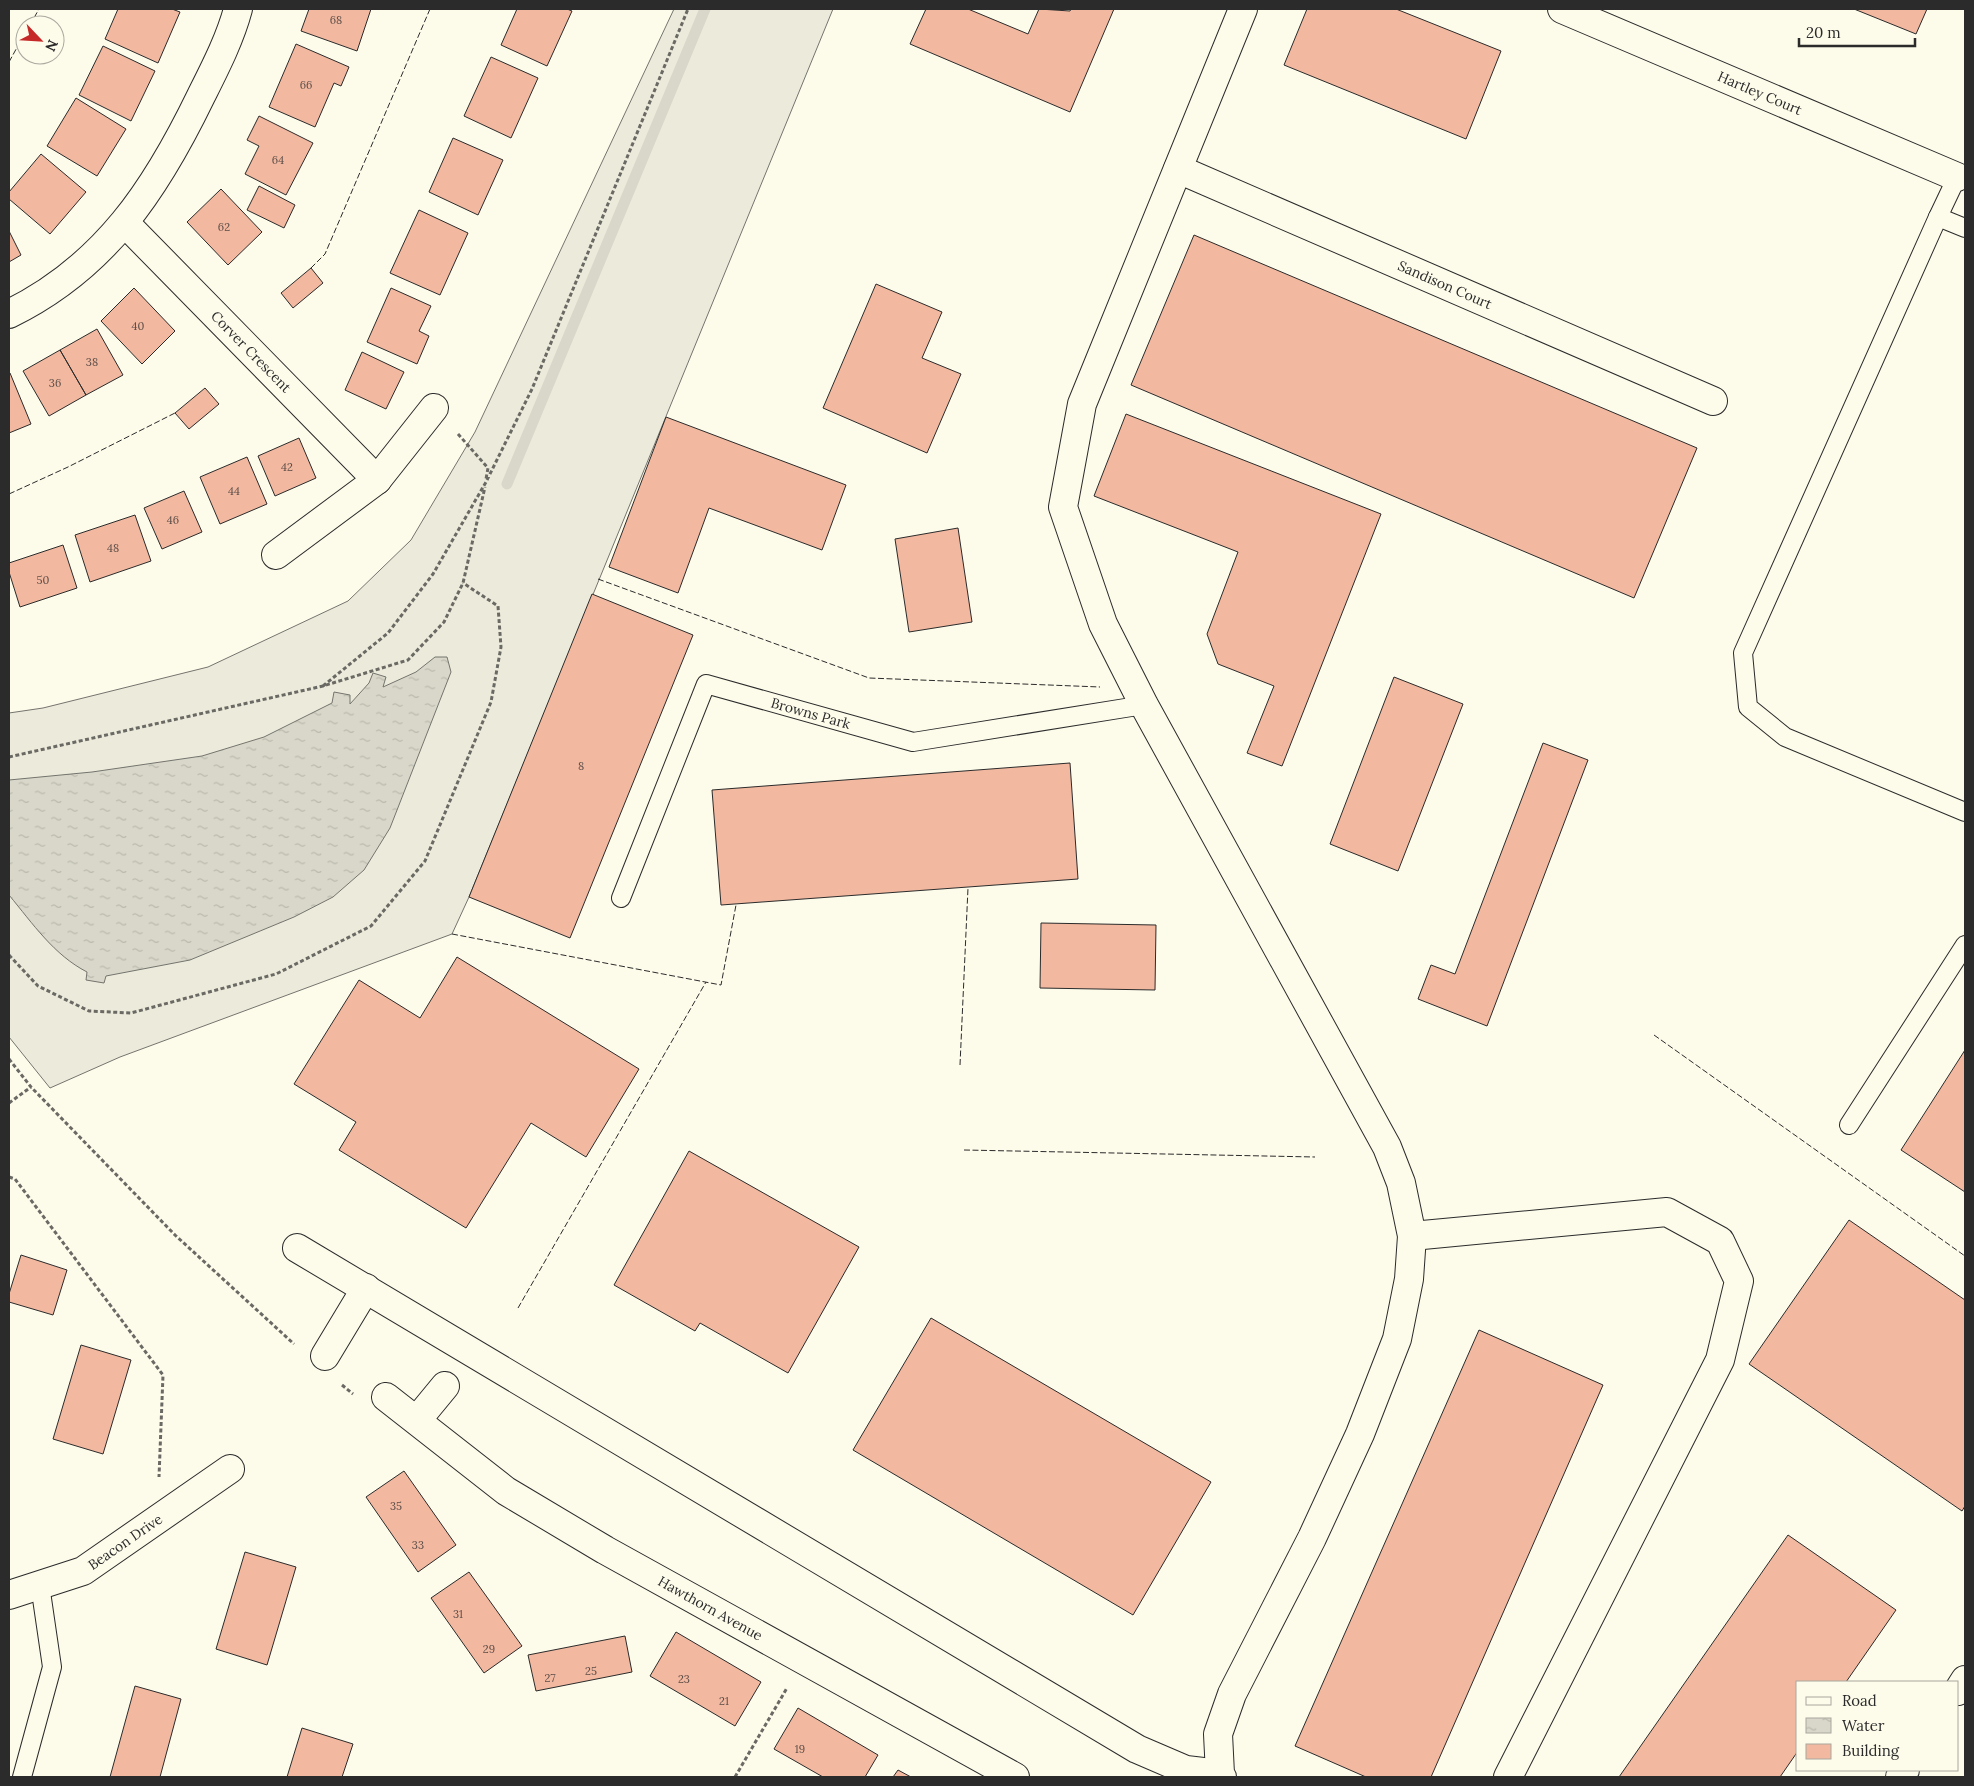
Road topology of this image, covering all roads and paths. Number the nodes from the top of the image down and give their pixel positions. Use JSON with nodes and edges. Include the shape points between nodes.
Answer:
{"nodes":[{"id":1,"x":238,"y":9,"type":"edge"},
{"id":2,"x":688,"y":9,"type":"edge"},
{"id":3,"x":1243,"y":9,"type":"edge"},
{"id":4,"x":1562,"y":9,"type":"edge"},
{"id":5,"x":1178,"y":169,"type":"junction"},
{"id":6,"x":1961,"y":176,"type":"edge"},
{"id":7,"x":1938,"y":217,"type":"junction"},
{"id":8,"x":125,"y":223,"type":"junction"},
{"id":9,"x":1965,"y":228,"type":"edge"},
{"id":10,"x":9,"y":314,"type":"edge"},
{"id":11,"x":1713,"y":401,"type":"dead end"},
{"id":12,"x":434,"y":408,"type":"joint"},
{"id":13,"x":377,"y":480,"type":"junction"},
{"id":14,"x":486,"y":482,"type":"junction"},
{"id":15,"x":276,"y":555,"type":"dead end"},
{"id":16,"x":463,"y":583,"type":"junction"},
{"id":17,"x":323,"y":686,"type":"junction"},
{"id":18,"x":1144,"y":705,"type":"junction"},
{"id":19,"x":9,"y":757,"type":"edge"},
{"id":20,"x":1965,"y":812,"type":"edge"},
{"id":21,"x":621,"y":898,"type":"dead end"},
{"id":22,"x":1965,"y":945,"type":"edge"},
{"id":23,"x":9,"y":955,"type":"edge"},
{"id":24,"x":9,"y":1059,"type":"edge"},
{"id":25,"x":31,"y":1087,"type":"junction"},
{"id":26,"x":9,"y":1103,"type":"edge"},
{"id":27,"x":1848,"y":1125,"type":"dead end"},
{"id":28,"x":9,"y":1177,"type":"edge"},
{"id":29,"x":1412,"y":1236,"type":"junction"},
{"id":30,"x":297,"y":1248,"type":"dead end"},
{"id":31,"x":366,"y":1288,"type":"junction"},
{"id":32,"x":297,"y":1347,"type":"dead end"},
{"id":33,"x":325,"y":1356,"type":"dead end"},
{"id":34,"x":341,"y":1384,"type":"dead end"},
{"id":35,"x":445,"y":1386,"type":"dead end"},
{"id":36,"x":386,"y":1397,"type":"joint"},
{"id":37,"x":417,"y":1420,"type":"junction"},
{"id":38,"x":230,"y":1469,"type":"dead end"},
{"id":39,"x":158,"y":1517,"type":"junction"},
{"id":40,"x":40,"y":1585,"type":"junction"},
{"id":41,"x":9,"y":1595,"type":"edge"},
{"id":42,"x":804,"y":1660,"type":"junction"},
{"id":43,"x":1221,"y":1776,"type":"edge"},
{"id":44,"x":22,"y":1777,"type":"edge"},
{"id":45,"x":735,"y":1777,"type":"edge"},
{"id":46,"x":1015,"y":1777,"type":"edge"},
{"id":47,"x":1508,"y":1777,"type":"edge"}],
"edges":[{"from":1,"to":8,"type":"street","via":[[181,139],[157,180]]},
{"from":2,"to":14,"type":"path","via":[[532,389]]},
{"from":3,"to":5,"type":"street"},
{"from":4,"to":6,"type":"street","name":"Hartley Court"},
{"from":5,"to":11,"type":"street","name":"Sandison Court"},
{"from":5,"to":18,"type":"street","via":[[1082,404],[1063,507],[1103,624]]},
{"from":6,"to":7,"type":"lane"},
{"from":7,"to":9,"type":"lane"},
{"from":7,"to":20,"type":"lane","via":[[1743,653],[1748,707],[1786,737]]},
{"from":8,"to":10,"type":"street","via":[[80,269]]},
{"from":8,"to":13,"type":"street","name":"Corver Crescent"},
{"from":12,"to":13,"type":"street"},
{"from":12,"to":14,"type":"path","via":[[488,468]]},
{"from":13,"to":15,"type":"street"},
{"from":14,"to":16,"type":"path"},
{"from":14,"to":17,"type":"path","via":[[433,574],[388,633]]},
{"from":16,"to":17,"type":"path","via":[[444,622],[408,660]]},
{"from":16,"to":23,"type":"path","via":[[498,606],[501,647],[491,702],[426,861],[371,926],[276,974],[131,1013],[89,1011],[38,986]]},
{"from":17,"to":19,"type":"path"},
{"from":18,"to":21,"type":"lane","name":"Browns Park","via":[[913,742],[706,684]]},
{"from":18,"to":29,"type":"street","via":[[1387,1147],[1401,1183]]},
{"from":22,"to":27,"type":"lane"},
{"from":24,"to":25,"type":"path"},
{"from":25,"to":26,"type":"path"},
{"from":25,"to":32,"type":"path","via":[[175,1235]]},
{"from":28,"to":39,"type":"path","via":[[15,1179],[163,1375]]},
{"from":29,"to":43,"type":"street","via":[[1410,1280],[1397,1339],[1360,1434],[1312,1538],[1232,1694],[1218,1734]]},
{"from":29,"to":47,"type":"street","via":[[1667,1212],[1720,1240],[1739,1281],[1720,1360]]},
{"from":30,"to":31,"type":"street"},
{"from":31,"to":33,"type":"street"},
{"from":31,"to":43,"type":"street","via":[[1137,1750],[1186,1770]]},
{"from":34,"to":36,"type":"path","via":[[370,1408]]},
{"from":35,"to":37,"type":"street"},
{"from":36,"to":37,"type":"street","name":"Hawthorn Avenue"},
{"from":37,"to":42,"type":"street","name":"Hawthorn Avenue","via":[[506,1491]]},
{"from":38,"to":39,"type":"street","name":"Beacon Drive"},
{"from":39,"to":40,"type":"street","name":"Beacon Drive","via":[[83,1571]]},
{"from":40,"to":41,"type":"street","name":"Beacon Drive"},
{"from":40,"to":44,"type":"lane","via":[[52,1667]]},
{"from":42,"to":45,"type":"path"},
{"from":42,"to":46,"type":"street","name":"Hawthorn Avenue"}]}
